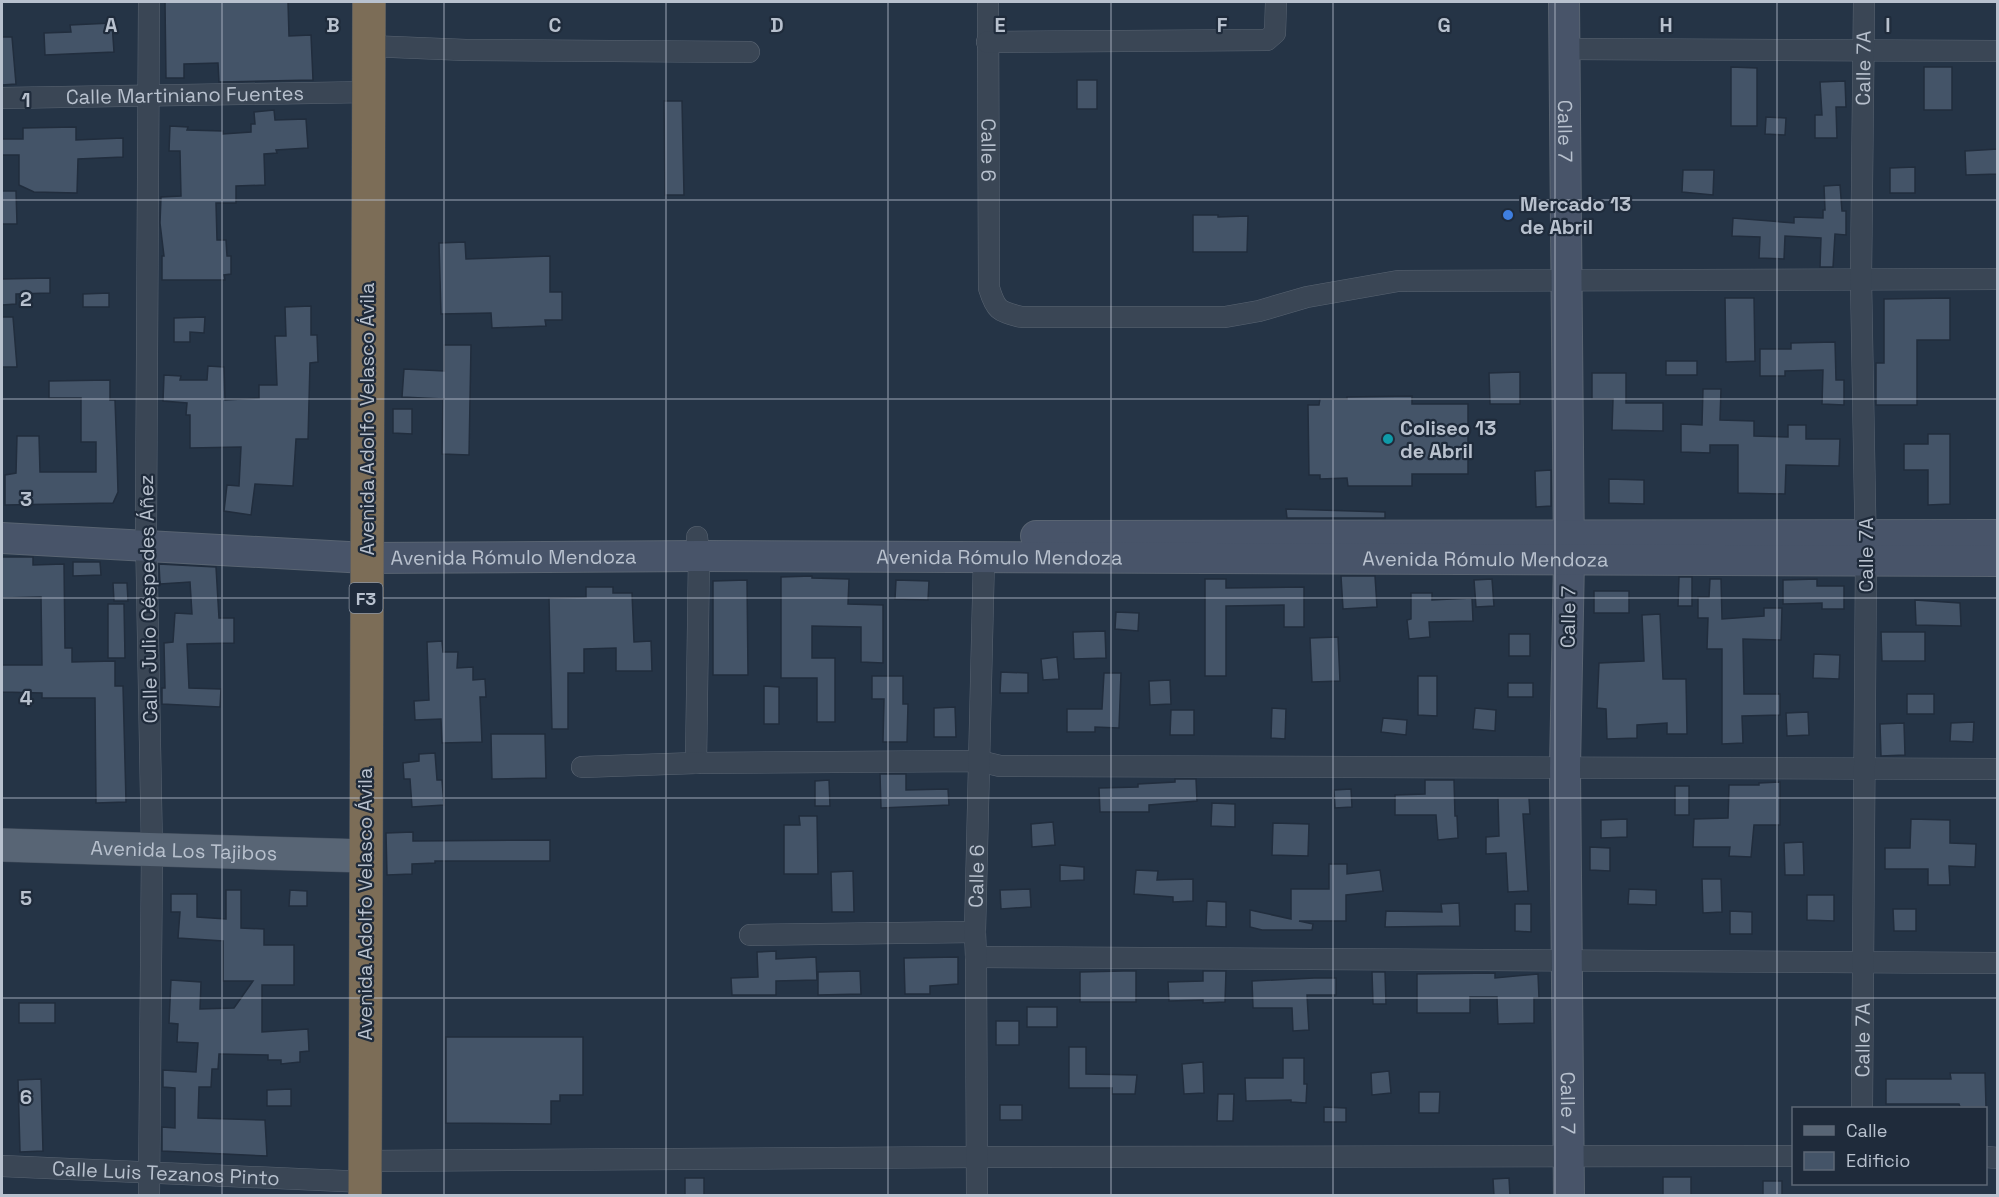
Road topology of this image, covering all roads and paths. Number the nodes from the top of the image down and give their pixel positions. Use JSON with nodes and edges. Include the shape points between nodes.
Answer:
{"nodes":[{"id":1,"x":149,"y":2,"type":"edge"},
{"id":2,"x":369,"y":2,"type":"edge"},
{"id":3,"x":988,"y":2,"type":"edge"},
{"id":4,"x":1276,"y":2,"type":"edge"},
{"id":5,"x":1564,"y":2,"type":"edge"},
{"id":6,"x":1864,"y":2,"type":"edge"},
{"id":7,"x":987,"y":42,"type":"junction"},
{"id":8,"x":369,"y":46,"type":"junction"},
{"id":9,"x":1564,"y":49,"type":"junction"},
{"id":10,"x":1864,"y":50,"type":"junction"},
{"id":11,"x":1998,"y":51,"type":"edge"},
{"id":12,"x":749,"y":52,"type":"dead end"},
{"id":13,"x":369,"y":92,"type":"junction"},
{"id":14,"x":149,"y":97,"type":"junction"},
{"id":15,"x":2,"y":98,"type":"edge"},
{"id":16,"x":1861,"y":279,"type":"junction"},
{"id":17,"x":1998,"y":279,"type":"edge"},
{"id":18,"x":1566,"y":280,"type":"junction"},
{"id":19,"x":2,"y":524,"type":"edge"},
{"id":20,"x":1998,"y":535,"type":"edge"},
{"id":21,"x":2,"y":538,"type":"edge"},
{"id":22,"x":146,"y":538,"type":"junction"},
{"id":23,"x":698,"y":546,"type":"junction"},
{"id":24,"x":367,"y":548,"type":"junction"},
{"id":25,"x":1569,"y":548,"type":"junction"},
{"id":26,"x":1866,"y":548,"type":"junction"},
{"id":27,"x":984,"y":557,"type":"junction"},
{"id":28,"x":1998,"y":561,"type":"edge"},
{"id":29,"x":979,"y":761,"type":"junction"},
{"id":30,"x":696,"y":763,"type":"junction"},
{"id":31,"x":582,"y":767,"type":"dead end"},
{"id":32,"x":1565,"y":768,"type":"junction"},
{"id":33,"x":1865,"y":768,"type":"junction"},
{"id":34,"x":1998,"y":769,"type":"edge"},
{"id":35,"x":2,"y":845,"type":"edge"},
{"id":36,"x":152,"y":851,"type":"junction"},
{"id":37,"x":365,"y":856,"type":"junction"},
{"id":38,"x":975,"y":932,"type":"junction"},
{"id":39,"x":750,"y":935,"type":"dead end"},
{"id":40,"x":976,"y":957,"type":"junction"},
{"id":41,"x":1567,"y":959,"type":"junction"},
{"id":42,"x":1862,"y":961,"type":"junction"},
{"id":43,"x":1998,"y":963,"type":"edge"},
{"id":44,"x":1862,"y":1107,"type":"edge"},
{"id":45,"x":1792,"y":1156,"type":"edge"},
{"id":46,"x":978,"y":1157,"type":"junction"},
{"id":47,"x":1569,"y":1157,"type":"junction"},
{"id":48,"x":2,"y":1166,"type":"edge"},
{"id":49,"x":149,"y":1171,"type":"junction"},
{"id":50,"x":365,"y":1180,"type":"edge"},
{"id":51,"x":149,"y":1196,"type":"edge"},
{"id":52,"x":977,"y":1196,"type":"edge"},
{"id":53,"x":1569,"y":1196,"type":"edge"}],
"edges":[{"from":1,"to":14,"type":"street","name":"Calle Julio Céspedes Áñez"},
{"from":2,"to":8,"type":"highway","name":"Avenida Adolfo Velasco Ávila","number":"F3"},
{"from":3,"to":7,"type":"street","name":"Calle 6"},
{"from":4,"to":7,"type":"street","via":[[1275,33],[1267,40]]},
{"from":5,"to":9,"type":"street","name":"Calle 7"},
{"from":6,"to":10,"type":"street","name":"Calle 7A"},
{"from":7,"to":18,"type":"street","name":"Calle 6","via":[[989,288],[1000,311],[1021,317],[1225,316],[1398,281]]},
{"from":8,"to":12,"type":"street"},
{"from":8,"to":13,"type":"highway","name":"Avenida Adolfo Velasco Ávila","number":"F3"},
{"from":9,"to":10,"type":"street"},
{"from":9,"to":18,"type":"street","name":"Calle 7"},
{"from":10,"to":11,"type":"street"},
{"from":10,"to":16,"type":"street","name":"Calle 7A"},
{"from":13,"to":14,"type":"street","name":"Calle Martiniano Fuentes"},
{"from":13,"to":24,"type":"highway","name":"Avenida Adolfo Velasco Ávila","number":"F3"},
{"from":14,"to":15,"type":"street","name":"Calle Martiniano Fuentes"},
{"from":14,"to":22,"type":"street","name":"Calle Julio Céspedes Áñez"},
{"from":16,"to":17,"type":"street"},
{"from":16,"to":18,"type":"street"},
{"from":16,"to":26,"type":"street","name":"Calle 7A"},
{"from":18,"to":25,"type":"street","name":"Calle 7"},
{"from":19,"to":22,"type":"street","name":"Avenida Rómulo Mendoza"},
{"from":20,"to":26,"type":"street","name":"Avenida Rómulo Mendoza"},
{"from":21,"to":22,"type":"street","name":"Avenida Rómulo Mendoza"},
{"from":22,"to":24,"type":"street","name":"Avenida Rómulo Mendoza"},
{"from":22,"to":36,"type":"street","name":"Calle Julio Céspedes Áñez"},
{"from":23,"to":24,"type":"street","name":"Avenida Rómulo Mendoza"},
{"from":23,"to":25,"type":"street","name":"Avenida Rómulo Mendoza"},
{"from":23,"to":27,"type":"street","name":"Avenida Rómulo Mendoza"},
{"from":23,"to":30,"type":"street"},
{"from":24,"to":37,"type":"highway","name":"Avenida Adolfo Velasco Ávila","number":"F3"},
{"from":25,"to":26,"type":"street","name":"Avenida Rómulo Mendoza"},
{"from":25,"to":27,"type":"street","name":"Avenida Rómulo Mendoza"},
{"from":25,"to":32,"type":"street","name":"Calle 7"},
{"from":26,"to":28,"type":"street","name":"Avenida Rómulo Mendoza"},
{"from":26,"to":33,"type":"street","name":"Calle 7A"},
{"from":27,"to":29,"type":"street","name":"Calle 6"},
{"from":29,"to":30,"type":"street"},
{"from":29,"to":32,"type":"street","via":[[1000,766]]},
{"from":29,"to":38,"type":"street","name":"Calle 6"},
{"from":30,"to":31,"type":"street"},
{"from":32,"to":33,"type":"street"},
{"from":32,"to":41,"type":"street","name":"Calle 7"},
{"from":33,"to":34,"type":"street"},
{"from":33,"to":42,"type":"street","name":"Calle 7A"},
{"from":35,"to":36,"type":"main road","name":"Avenida Los Tajibos"},
{"from":36,"to":37,"type":"main road","name":"Avenida Los Tajibos"},
{"from":36,"to":49,"type":"street","name":"Calle Julio Céspedes Áñez"},
{"from":37,"to":50,"type":"highway","name":"Avenida Adolfo Velasco Ávila","number":"F3"},
{"from":38,"to":39,"type":"street"},
{"from":38,"to":40,"type":"street","name":"Calle 6"},
{"from":40,"to":41,"type":"street"},
{"from":40,"to":46,"type":"street","name":"Calle 6"},
{"from":41,"to":42,"type":"street"},
{"from":41,"to":47,"type":"street","name":"Calle 7"},
{"from":42,"to":43,"type":"street"},
{"from":42,"to":44,"type":"street","name":"Calle 7A"},
{"from":45,"to":47,"type":"street","name":"Calle Luis Tezanos Pinto"},
{"from":46,"to":47,"type":"street","name":"Calle Luis Tezanos Pinto"},
{"from":46,"to":50,"type":"street","name":"Calle Luis Tezanos Pinto"},
{"from":46,"to":52,"type":"street","name":"Calle 6"},
{"from":47,"to":53,"type":"street","name":"Calle 7"},
{"from":48,"to":49,"type":"street","name":"Calle Luis Tezanos Pinto"},
{"from":49,"to":50,"type":"street","name":"Calle Luis Tezanos Pinto"},
{"from":49,"to":51,"type":"street","name":"Calle Julio Céspedes Áñez"}]}
